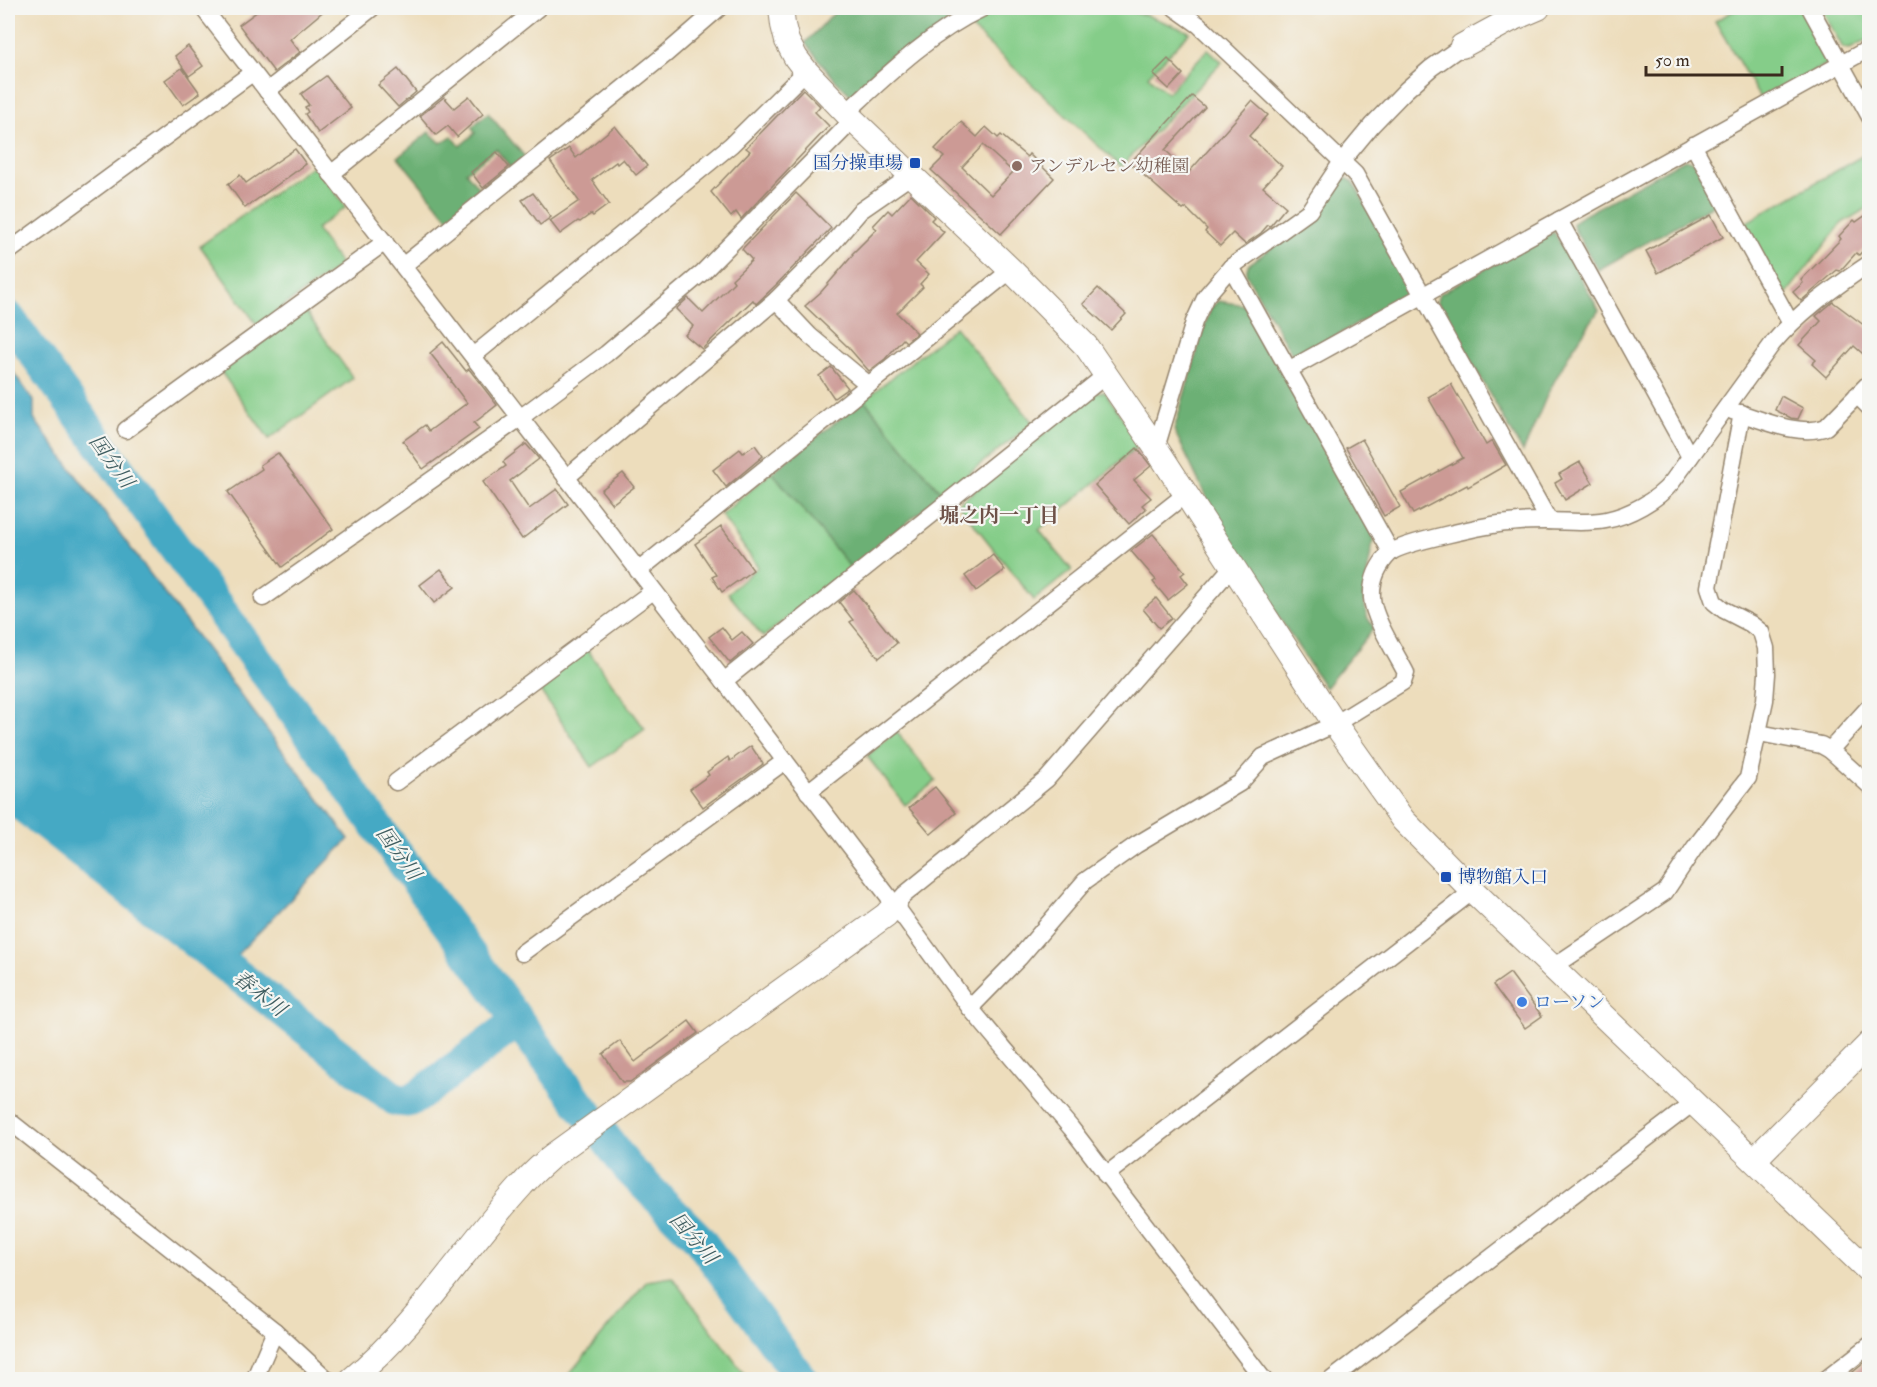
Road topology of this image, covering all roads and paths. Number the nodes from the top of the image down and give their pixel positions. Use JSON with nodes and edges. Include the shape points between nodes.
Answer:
{"nodes":[{"id":1,"x":203,"y":8,"type":"edge"},
{"id":2,"x":372,"y":8,"type":"edge"},
{"id":3,"x":538,"y":8,"type":"edge"},
{"id":4,"x":718,"y":8,"type":"edge"},
{"id":5,"x":780,"y":8,"type":"edge"},
{"id":6,"x":983,"y":8,"type":"edge"},
{"id":7,"x":1175,"y":8,"type":"edge"},
{"id":8,"x":1538,"y":8,"type":"edge"},
{"id":9,"x":1810,"y":8,"type":"edge"},
{"id":10,"x":1462,"y":46,"type":"joint"},
{"id":11,"x":1869,"y":48,"type":"edge"},
{"id":12,"x":1840,"y":64,"type":"junction"},
{"id":13,"x":806,"y":71,"type":"junction"},
{"id":14,"x":252,"y":73,"type":"junction"},
{"id":15,"x":267,"y":91,"type":"junction"},
{"id":16,"x":850,"y":116,"type":"junction"},
{"id":17,"x":1869,"y":117,"type":"edge"},
{"id":18,"x":1693,"y":146,"type":"junction"},
{"id":19,"x":1343,"y":160,"type":"junction"},
{"id":20,"x":332,"y":174,"type":"junction"},
{"id":21,"x":912,"y":175,"type":"junction"},
{"id":22,"x":1559,"y":220,"type":"junction"},
{"id":23,"x":385,"y":242,"type":"junction"},
{"id":24,"x":8,"y":252,"type":"edge"},
{"id":25,"x":1869,"y":263,"type":"edge"},
{"id":26,"x":404,"y":266,"type":"junction"},
{"id":27,"x":1231,"y":267,"type":"junction"},
{"id":28,"x":1011,"y":270,"type":"junction"},
{"id":29,"x":1423,"y":296,"type":"junction"},
{"id":30,"x":776,"y":300,"type":"junction"},
{"id":31,"x":1790,"y":322,"type":"junction"},
{"id":32,"x":473,"y":356,"type":"junction"},
{"id":33,"x":1290,"y":369,"type":"junction"},
{"id":34,"x":1106,"y":375,"type":"junction"},
{"id":35,"x":1869,"y":382,"type":"edge"},
{"id":36,"x":869,"y":385,"type":"junction"},
{"id":37,"x":1857,"y":395,"type":"junction"},
{"id":38,"x":1869,"y":408,"type":"edge"},
{"id":39,"x":1734,"y":412,"type":"junction"},
{"id":40,"x":520,"y":418,"type":"junction"},
{"id":41,"x":126,"y":430,"type":"dead end"},
{"id":42,"x":1156,"y":448,"type":"junction"},
{"id":43,"x":1690,"y":457,"type":"junction"},
{"id":44,"x":566,"y":478,"type":"junction"},
{"id":45,"x":1185,"y":494,"type":"junction"},
{"id":46,"x":1549,"y":521,"type":"junction"},
{"id":47,"x":1391,"y":552,"type":"junction"},
{"id":48,"x":1232,"y":567,"type":"junction"},
{"id":49,"x":638,"y":572,"type":"junction"},
{"id":50,"x":653,"y":591,"type":"junction"},
{"id":51,"x":263,"y":598,"type":"dead end"},
{"id":52,"x":724,"y":681,"type":"junction"},
{"id":53,"x":1869,"y":706,"type":"edge"},
{"id":54,"x":1335,"y":724,"type":"junction"},
{"id":55,"x":1759,"y":733,"type":"junction"},
{"id":56,"x":1830,"y":750,"type":"junction"},
{"id":57,"x":785,"y":761,"type":"junction"},
{"id":58,"x":396,"y":782,"type":"dead end"},
{"id":59,"x":1869,"y":786,"type":"edge"},
{"id":60,"x":808,"y":792,"type":"junction"},
{"id":61,"x":1473,"y":891,"type":"junction"},
{"id":62,"x":895,"y":904,"type":"junction"},
{"id":63,"x":522,"y":953,"type":"dead end"},
{"id":64,"x":1553,"y":967,"type":"junction"},
{"id":65,"x":970,"y":1008,"type":"junction"},
{"id":66,"x":1869,"y":1043,"type":"edge"},
{"id":67,"x":1693,"y":1103,"type":"junction"},
{"id":68,"x":8,"y":1120,"type":"edge"},
{"id":69,"x":1754,"y":1160,"type":"junction"},
{"id":70,"x":1106,"y":1175,"type":"junction"},
{"id":71,"x":1869,"y":1272,"type":"edge"},
{"id":72,"x":274,"y":1331,"type":"junction"},
{"id":73,"x":1869,"y":1345,"type":"edge"},
{"id":74,"x":254,"y":1380,"type":"edge"},
{"id":75,"x":328,"y":1380,"type":"edge"},
{"id":76,"x":351,"y":1380,"type":"edge"},
{"id":77,"x":1264,"y":1380,"type":"edge"},
{"id":78,"x":1331,"y":1380,"type":"edge"},
{"id":79,"x":1825,"y":1380,"type":"edge"}],
"edges":[{"from":1,"to":14,"type":"street"},
{"from":2,"to":15,"type":"street"},
{"from":3,"to":20,"type":"street"},
{"from":4,"to":26,"type":"street"},
{"from":5,"to":13,"type":"street","via":[[788,41]]},
{"from":6,"to":16,"type":"street","via":[[926,43]]},
{"from":7,"to":19,"type":"street","via":[[1199,25]]},
{"from":8,"to":10,"type":"street"},
{"from":9,"to":12,"type":"street"},
{"from":10,"to":19,"type":"street","via":[[1406,90]]},
{"from":11,"to":12,"type":"street"},
{"from":12,"to":17,"type":"street"},
{"from":12,"to":18,"type":"street"},
{"from":13,"to":16,"type":"street"},
{"from":13,"to":32,"type":"street","via":[[731,145]]},
{"from":14,"to":15,"type":"street"},
{"from":14,"to":24,"type":"street"},
{"from":15,"to":20,"type":"street"},
{"from":16,"to":21,"type":"street"},
{"from":16,"to":40,"type":"street","via":[[703,272],[606,354]]},
{"from":18,"to":22,"type":"street"},
{"from":18,"to":31,"type":"street"},
{"from":19,"to":27,"type":"street","via":[[1309,211]]},
{"from":19,"to":29,"type":"street","via":[[1355,174]]},
{"from":20,"to":23,"type":"street"},
{"from":21,"to":28,"type":"street"},
{"from":21,"to":30,"type":"street","via":[[860,211]]},
{"from":22,"to":29,"type":"street"},
{"from":22,"to":43,"type":"street"},
{"from":23,"to":26,"type":"street"},
{"from":23,"to":41,"type":"street"},
{"from":25,"to":31,"type":"street"},
{"from":26,"to":32,"type":"street"},
{"from":27,"to":33,"type":"street"},
{"from":27,"to":42,"type":"street","via":[[1206,296],[1194,322]]},
{"from":28,"to":34,"type":"street","via":[[1086,345]]},
{"from":28,"to":36,"type":"street"},
{"from":29,"to":33,"type":"street"},
{"from":29,"to":46,"type":"street"},
{"from":30,"to":36,"type":"street","via":[[810,336]]},
{"from":30,"to":44,"type":"street"},
{"from":31,"to":39,"type":"street","via":[[1773,343]]},
{"from":32,"to":40,"type":"street"},
{"from":33,"to":47,"type":"street"},
{"from":34,"to":42,"type":"street"},
{"from":34,"to":52,"type":"street"},
{"from":35,"to":37,"type":"street"},
{"from":36,"to":49,"type":"street"},
{"from":37,"to":38,"type":"street"},
{"from":37,"to":39,"type":"street","via":[[1826,427],[1817,430],[1798,430]]},
{"from":39,"to":43,"type":"street"},
{"from":39,"to":55,"type":"street","via":[[1709,587],[1714,602],[1761,632],[1767,674]]},
{"from":40,"to":44,"type":"street"},
{"from":40,"to":51,"type":"street"},
{"from":42,"to":45,"type":"street"},
{"from":43,"to":46,"type":"street","via":[[1665,491],[1618,517],[1593,522]]},
{"from":44,"to":49,"type":"street"},
{"from":45,"to":48,"type":"street"},
{"from":45,"to":60,"type":"street"},
{"from":46,"to":47,"type":"street","via":[[1508,523],[1414,542]]},
{"from":47,"to":54,"type":"street","via":[[1375,573],[1372,601],[1406,673],[1403,682]]},
{"from":48,"to":54,"type":"street"},
{"from":48,"to":62,"type":"street","via":[[1047,779]]},
{"from":49,"to":50,"type":"street"},
{"from":50,"to":52,"type":"street"},
{"from":50,"to":58,"type":"street"},
{"from":52,"to":57,"type":"street"},
{"from":53,"to":56,"type":"street"},
{"from":54,"to":61,"type":"street","via":[[1403,820]]},
{"from":54,"to":65,"type":"street","via":[[1263,757],[1240,783],[1136,844],[1085,881]]},
{"from":55,"to":56,"type":"street"},
{"from":55,"to":64,"type":"street","via":[[1748,778],[1665,892]]},
{"from":56,"to":59,"type":"street"},
{"from":57,"to":60,"type":"street"},
{"from":57,"to":63,"type":"street"},
{"from":60,"to":62,"type":"street"},
{"from":61,"to":64,"type":"street"},
{"from":61,"to":70,"type":"street"},
{"from":62,"to":65,"type":"street"},
{"from":62,"to":76,"type":"street","via":[[886,915],[565,1145],[522,1184],[407,1324]]},
{"from":64,"to":67,"type":"street"},
{"from":65,"to":70,"type":"street"},
{"from":66,"to":69,"type":"street"},
{"from":67,"to":69,"type":"street"},
{"from":67,"to":78,"type":"street"},
{"from":68,"to":72,"type":"street"},
{"from":69,"to":71,"type":"street"},
{"from":70,"to":77,"type":"street"},
{"from":72,"to":74,"type":"street"},
{"from":72,"to":75,"type":"street"},
{"from":73,"to":79,"type":"street"}]}
